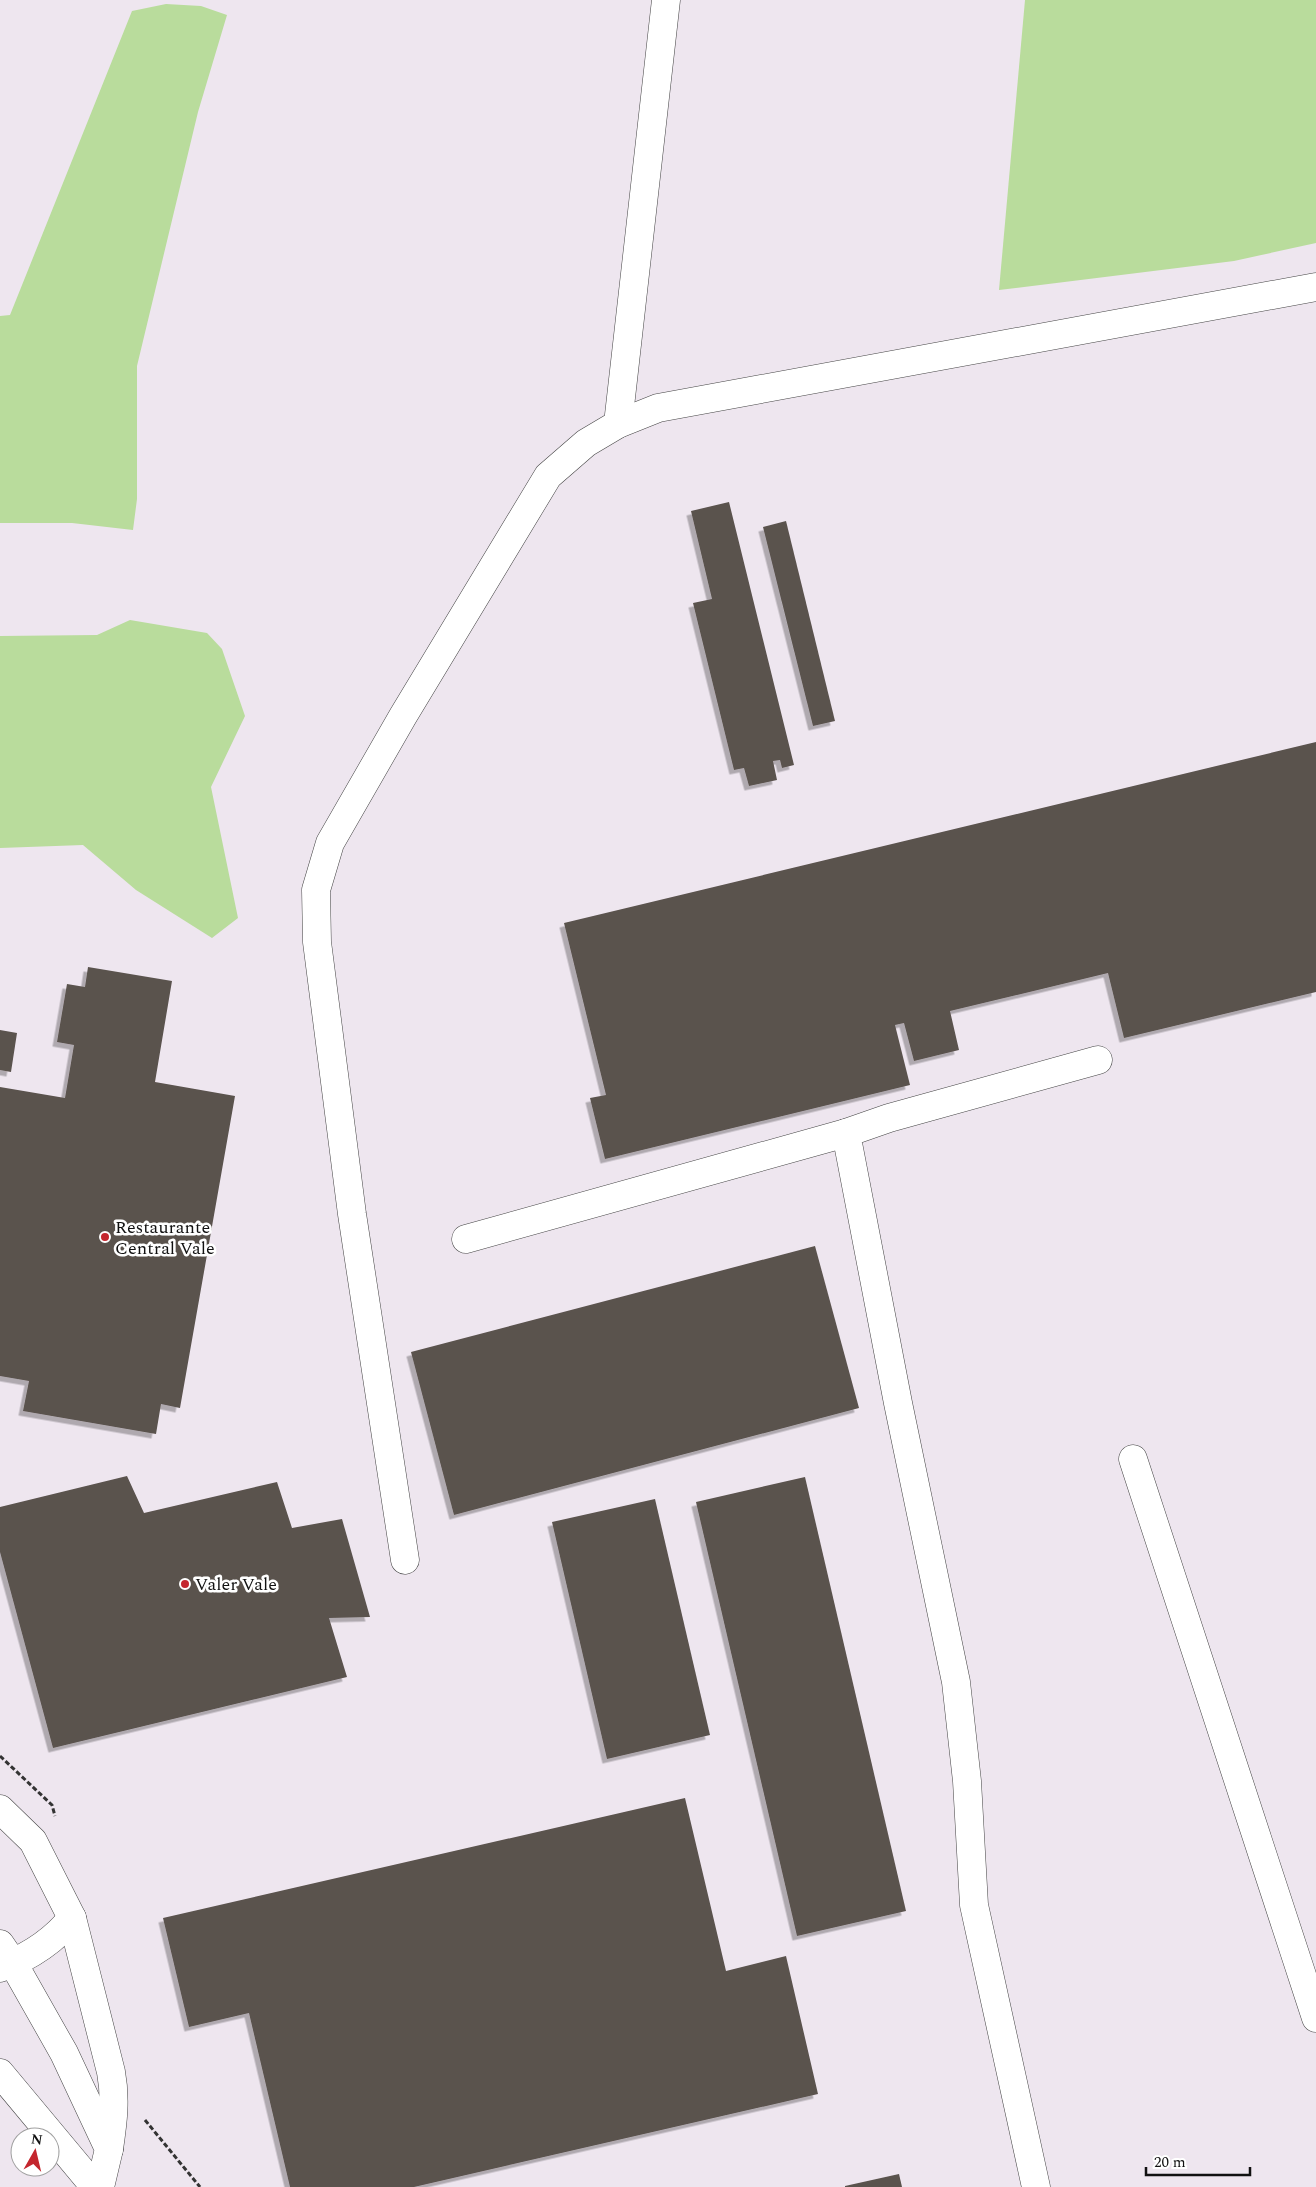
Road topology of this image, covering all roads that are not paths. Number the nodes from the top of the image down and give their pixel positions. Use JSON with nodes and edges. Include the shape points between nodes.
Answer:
{"nodes":[{"id":1,"x":666,"y":0,"type":"edge"},
{"id":2,"x":1316,"y":287,"type":"edge"},
{"id":3,"x":618,"y":424,"type":"junction"},
{"id":4,"x":1098,"y":1060,"type":"dead end"},
{"id":5,"x":846,"y":1133,"type":"junction"},
{"id":6,"x":466,"y":1239,"type":"dead end"},
{"id":7,"x":1133,"y":1459,"type":"dead end"},
{"id":8,"x":405,"y":1560,"type":"dead end"},
{"id":9,"x":0,"y":1809,"type":"edge"},
{"id":10,"x":72,"y":1918,"type":"junction"},
{"id":11,"x":4,"y":1958,"type":"edge"},
{"id":12,"x":1316,"y":2018,"type":"edge"},
{"id":13,"x":0,"y":2074,"type":"edge"},
{"id":14,"x":109,"y":2149,"type":"junction"},
{"id":15,"x":95,"y":2187,"type":"edge"},
{"id":16,"x":100,"y":2187,"type":"edge"},
{"id":17,"x":1036,"y":2187,"type":"edge"}],
"edges":[{"from":1,"to":3,"type":"lane"},
{"from":2,"to":3,"type":"lane","via":[[658,408]]},
{"from":3,"to":8,"type":"lane","via":[[586,443],[548,476],[330,843],[316,890],[317,942],[351,1204]]},
{"from":4,"to":5,"type":"lane"},
{"from":5,"to":6,"type":"lane"},
{"from":5,"to":17,"type":"lane","via":[[956,1682],[974,1905]]},
{"from":7,"to":12,"type":"lane"},
{"from":9,"to":10,"type":"lane","via":[[33,1840]]},
{"from":10,"to":11,"type":"lane","via":[[42,1947]]},
{"from":10,"to":14,"type":"lane","via":[[115,2094]]},
{"from":11,"to":14,"type":"lane","via":[[64,2054]]},
{"from":13,"to":15,"type":"lane"},
{"from":14,"to":16,"type":"lane"}]}
